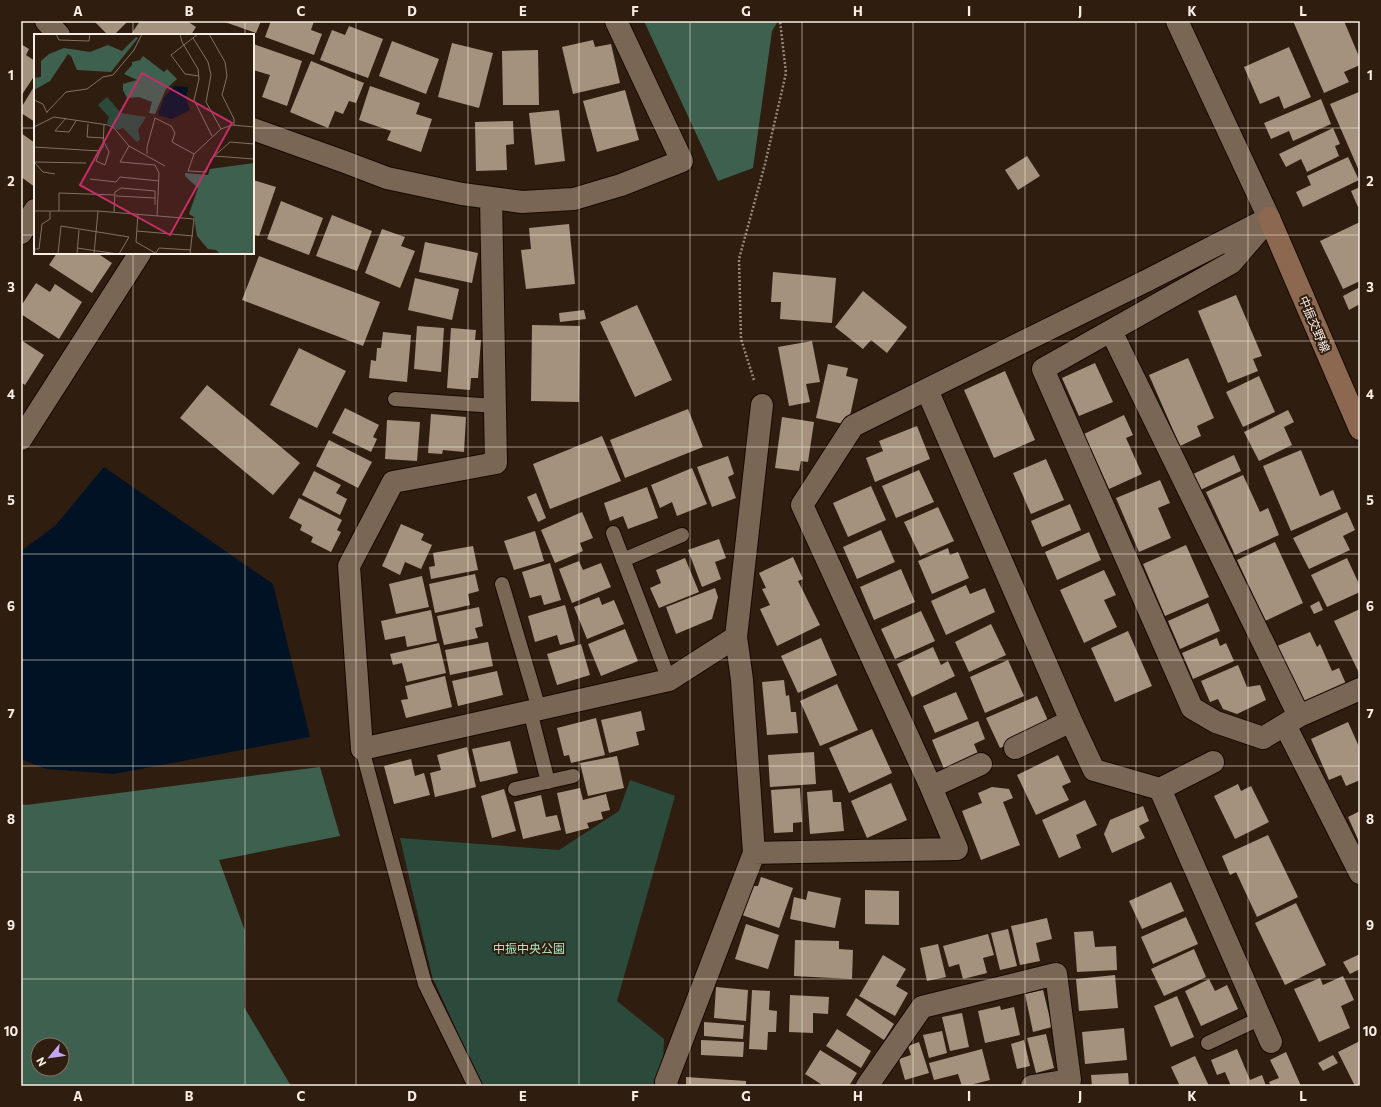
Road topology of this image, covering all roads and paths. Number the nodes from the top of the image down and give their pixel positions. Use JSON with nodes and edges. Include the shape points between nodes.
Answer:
{"nodes":[{"id":1,"x":46,"y":21,"type":"edge"},
{"id":2,"x":616,"y":21,"type":"edge"},
{"id":3,"x":780,"y":21,"type":"edge"},
{"id":4,"x":1177,"y":21,"type":"edge"},
{"id":5,"x":58,"y":34,"type":"edge"},
{"id":6,"x":254,"y":129,"type":"edge"},
{"id":7,"x":491,"y":198,"type":"junction"},
{"id":8,"x":34,"y":212,"type":"edge"},
{"id":9,"x":1269,"y":218,"type":"junction"},
{"id":10,"x":21,"y":233,"type":"edge"},
{"id":11,"x":139,"y":254,"type":"edge"},
{"id":12,"x":1111,"y":331,"type":"junction"},
{"id":13,"x":927,"y":390,"type":"junction"},
{"id":14,"x":395,"y":398,"type":"dead end"},
{"id":15,"x":762,"y":405,"type":"joint"},
{"id":16,"x":495,"y":406,"type":"junction"},
{"id":17,"x":1358,"y":416,"type":"edge"},
{"id":18,"x":21,"y":439,"type":"edge"},
{"id":19,"x":613,"y":533,"type":"dead end"},
{"id":20,"x":682,"y":535,"type":"dead end"},
{"id":21,"x":623,"y":560,"type":"junction"},
{"id":22,"x":502,"y":584,"type":"dead end"},
{"id":23,"x":736,"y":637,"type":"junction"},
{"id":24,"x":669,"y":680,"type":"junction"},
{"id":25,"x":1360,"y":689,"type":"edge"},
{"id":26,"x":535,"y":710,"type":"junction"},
{"id":27,"x":1071,"y":721,"type":"junction"},
{"id":28,"x":1292,"y":721,"type":"junction"},
{"id":29,"x":1015,"y":748,"type":"dead end"},
{"id":30,"x":362,"y":749,"type":"junction"},
{"id":31,"x":1213,"y":762,"type":"dead end"},
{"id":32,"x":981,"y":764,"type":"dead end"},
{"id":33,"x":572,"y":776,"type":"dead end"},
{"id":34,"x":548,"y":782,"type":"junction"},
{"id":35,"x":931,"y":787,"type":"junction"},
{"id":36,"x":515,"y":789,"type":"dead end"},
{"id":37,"x":1160,"y":789,"type":"junction"},
{"id":38,"x":754,"y":853,"type":"junction"},
{"id":39,"x":1360,"y":873,"type":"edge"},
{"id":40,"x":1261,"y":1018,"type":"junction"},
{"id":41,"x":1271,"y":1042,"type":"dead end"},
{"id":42,"x":1208,"y":1043,"type":"dead end"},
{"id":43,"x":475,"y":1086,"type":"edge"},
{"id":44,"x":667,"y":1086,"type":"edge"},
{"id":45,"x":867,"y":1086,"type":"edge"},
{"id":46,"x":1032,"y":1086,"type":"edge"}],
"edges":[{"from":1,"to":5,"type":"street"},
{"from":2,"to":7,"type":"street","via":[[682,161],[621,185],[574,199],[522,202]]},
{"from":3,"to":15,"type":"path","via":[[786,73],[765,164],[739,258],[741,339]]},
{"from":4,"to":9,"type":"street"},
{"from":6,"to":7,"type":"street","via":[[388,178]]},
{"from":7,"to":16,"type":"street"},
{"from":8,"to":10,"type":"street"},
{"from":9,"to":12,"type":"street","via":[[1231,263]]},
{"from":9,"to":13,"type":"street"},
{"from":9,"to":17,"type":"street","name":"中振交野線"},
{"from":11,"to":18,"type":"street"},
{"from":12,"to":28,"type":"street"},
{"from":12,"to":28,"type":"street","via":[[1043,369],[1192,708],[1216,722],[1263,738]]},
{"from":13,"to":27,"type":"street"},
{"from":13,"to":35,"type":"street","via":[[853,426],[802,505]]},
{"from":14,"to":16,"type":"lane"},
{"from":15,"to":23,"type":"street"},
{"from":16,"to":30,"type":"street","via":[[496,463],[393,482],[349,566]]},
{"from":19,"to":21,"type":"lane"},
{"from":20,"to":21,"type":"lane"},
{"from":21,"to":24,"type":"lane"},
{"from":22,"to":26,"type":"lane"},
{"from":23,"to":24,"type":"street"},
{"from":23,"to":38,"type":"street","via":[[742,680]]},
{"from":24,"to":26,"type":"street"},
{"from":25,"to":28,"type":"street"},
{"from":26,"to":30,"type":"street"},
{"from":26,"to":34,"type":"lane"},
{"from":27,"to":29,"type":"street"},
{"from":27,"to":37,"type":"street","via":[[1094,770]]},
{"from":28,"to":39,"type":"street"},
{"from":30,"to":43,"type":"lane","via":[[425,984]]},
{"from":31,"to":37,"type":"street"},
{"from":32,"to":35,"type":"street"},
{"from":33,"to":34,"type":"lane"},
{"from":34,"to":36,"type":"lane"},
{"from":35,"to":38,"type":"street","via":[[957,849]]},
{"from":37,"to":40,"type":"street"},
{"from":38,"to":44,"type":"street","via":[[666,1082]]},
{"from":40,"to":41,"type":"street"},
{"from":40,"to":42,"type":"lane"},
{"from":45,"to":46,"type":"street","via":[[922,1007],[1056,974],[1070,1080]]}]}
